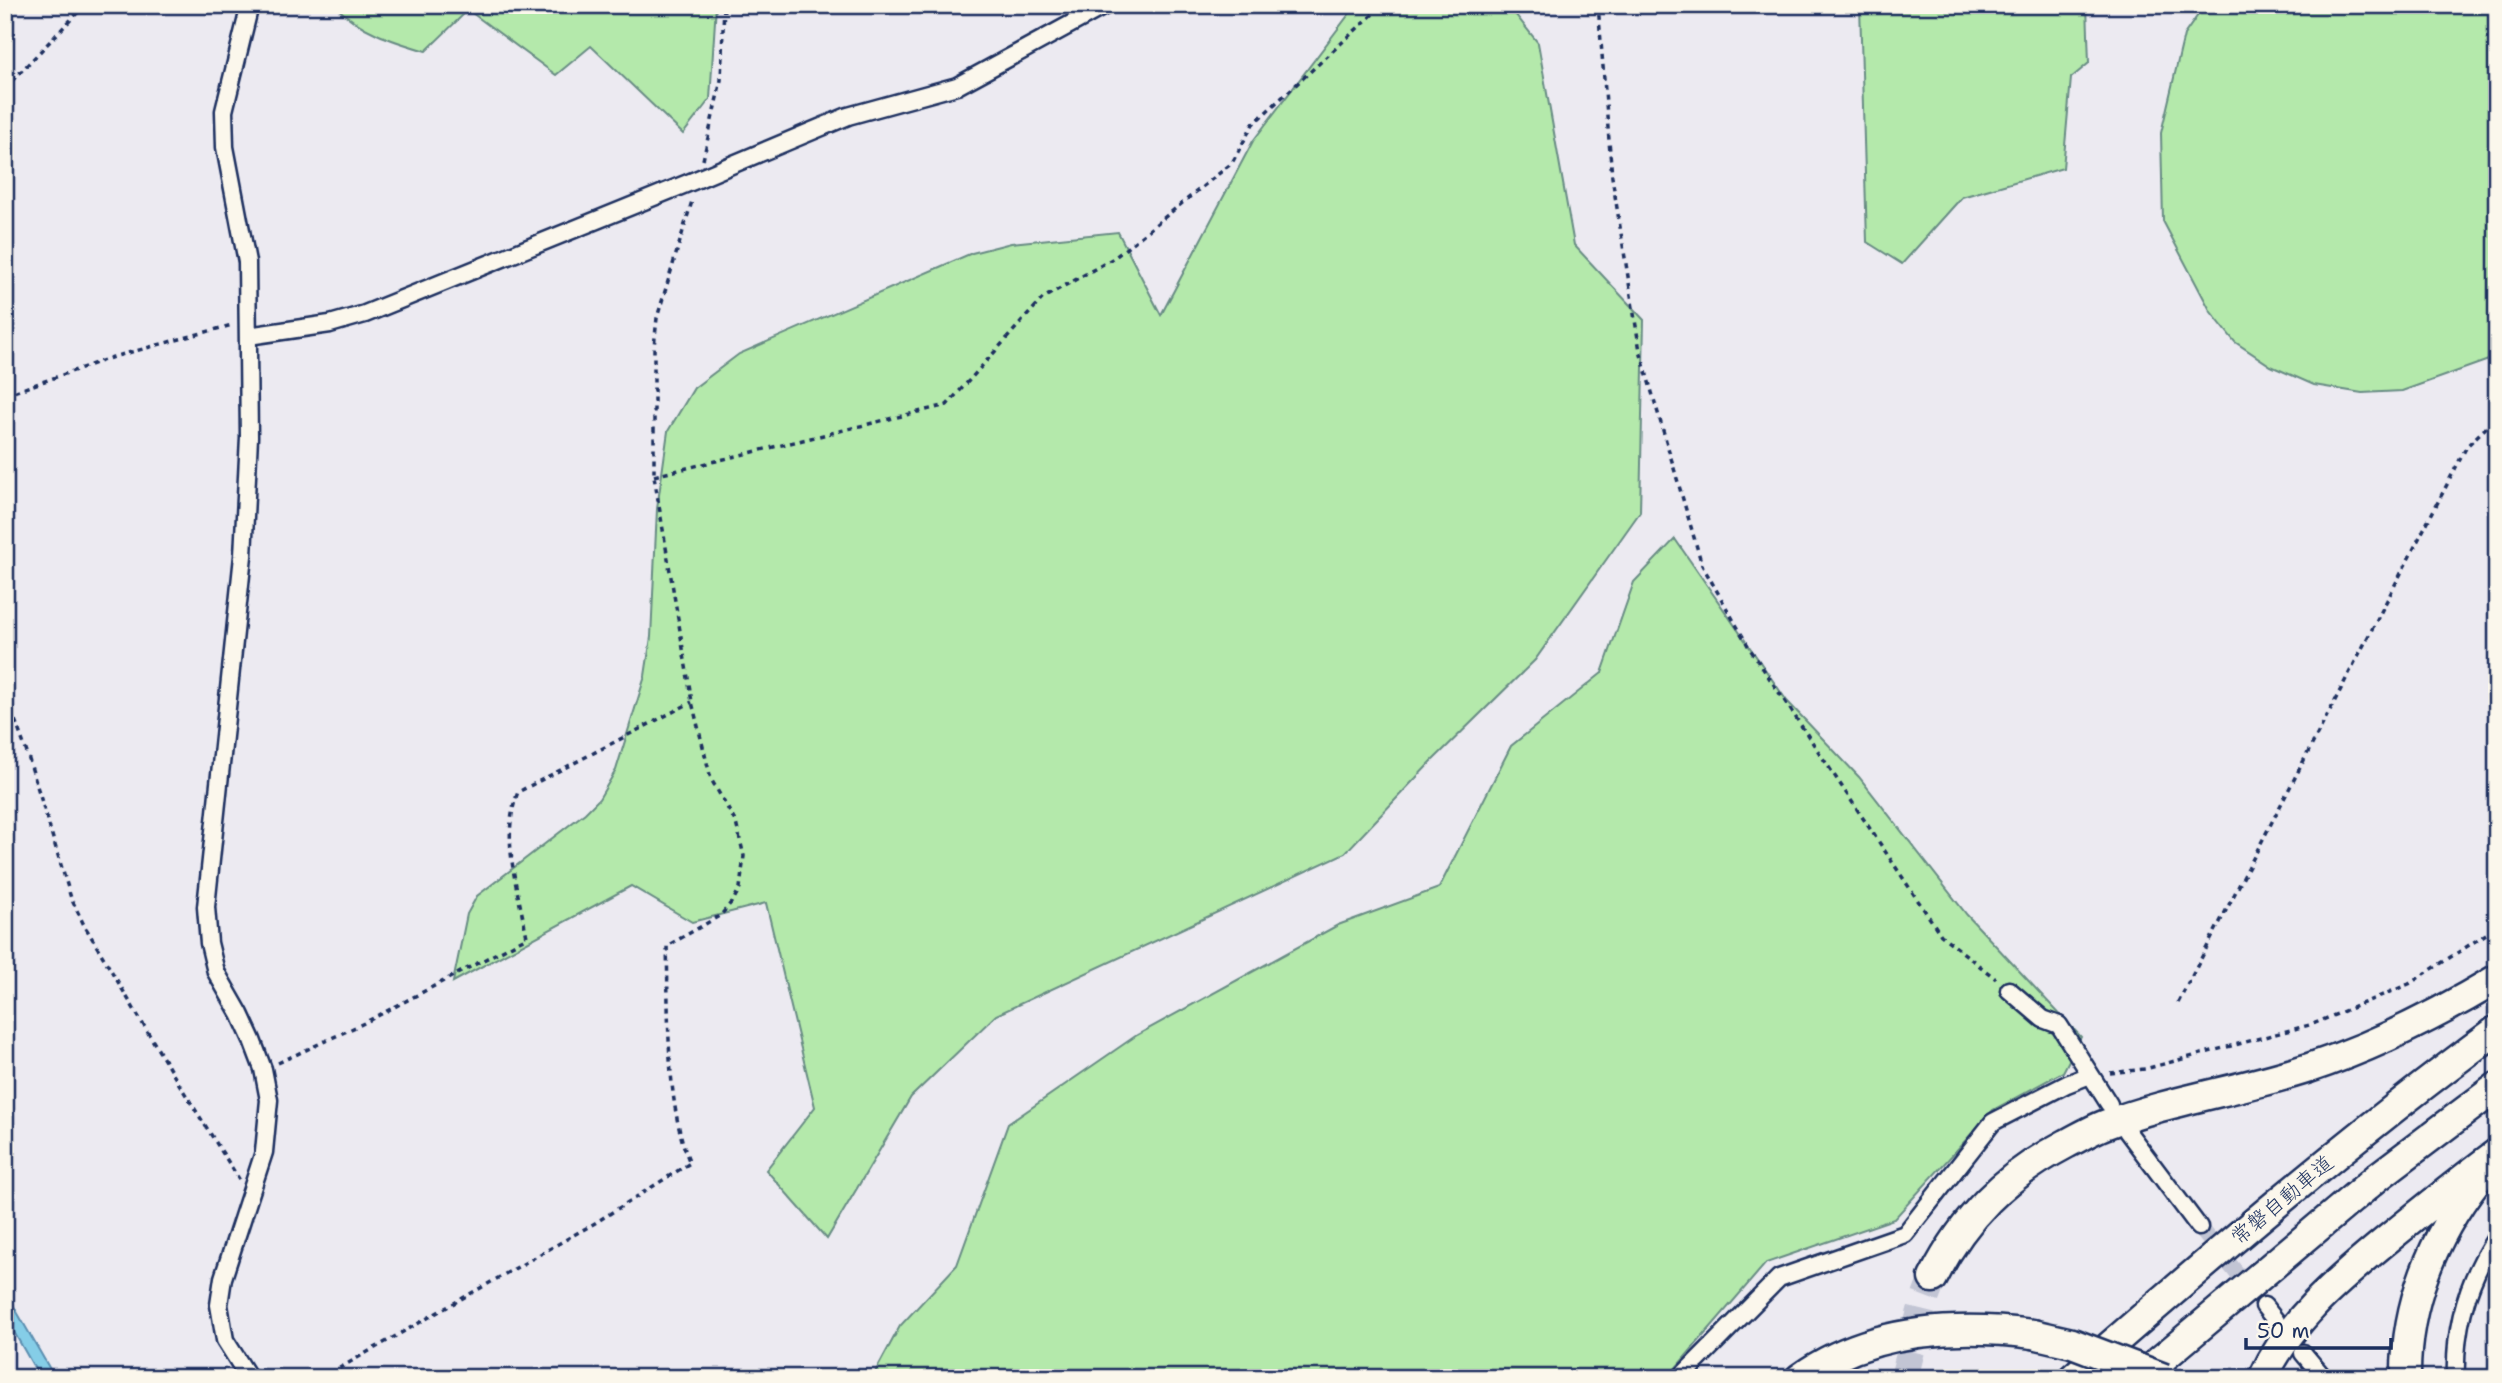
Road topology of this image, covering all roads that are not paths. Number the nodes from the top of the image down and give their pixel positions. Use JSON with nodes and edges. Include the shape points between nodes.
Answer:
{"nodes":[{"id":1,"x":250,"y":5,"type":"edge"},
{"id":2,"x":1106,"y":5,"type":"edge"},
{"id":3,"x":248,"y":328,"type":"junction"},
{"id":4,"x":2497,"y":979,"type":"edge"},
{"id":5,"x":2010,"y":990,"type":"road end"},
{"id":6,"x":2497,"y":1030,"type":"edge"},
{"id":7,"x":2090,"y":1075,"type":"junction"},
{"id":8,"x":2497,"y":1087,"type":"edge"},
{"id":9,"x":2109,"y":1104,"type":"dead end"},
{"id":10,"x":2127,"y":1131,"type":"dead end"},
{"id":11,"x":2497,"y":1155,"type":"edge"},
{"id":12,"x":2199,"y":1227,"type":"tunnel mouth"},
{"id":13,"x":2497,"y":1236,"type":"edge"},
{"id":14,"x":1933,"y":1278,"type":"tunnel mouth"},
{"id":15,"x":2263,"y":1306,"type":"tunnel mouth"},
{"id":16,"x":2276,"y":1321,"type":"dead end"},
{"id":17,"x":2303,"y":1353,"type":"dead end"},
{"id":18,"x":249,"y":1378,"type":"edge"},
{"id":19,"x":1680,"y":1378,"type":"edge"},
{"id":20,"x":1800,"y":1378,"type":"edge"},
{"id":21,"x":2073,"y":1378,"type":"edge"},
{"id":22,"x":2139,"y":1378,"type":"edge"},
{"id":23,"x":2164,"y":1378,"type":"edge"},
{"id":24,"x":2263,"y":1378,"type":"edge"},
{"id":25,"x":2324,"y":1378,"type":"edge"},
{"id":26,"x":2406,"y":1378,"type":"edge"},
{"id":27,"x":2456,"y":1378,"type":"edge"}],
"edges":[{"from":1,"to":3,"type":"street","via":[[224,111],[225,147],[247,262]]},
{"from":2,"to":3,"type":"street","via":[[957,86],[848,116],[365,314],[330,324]]},
{"from":3,"to":18,"type":"street","via":[[243,556],[206,907],[216,972],[263,1069],[269,1100],[264,1152],[223,1278],[219,1305],[225,1340]]},
{"from":4,"to":14,"type":"highway","via":[[2353,1052],[2159,1107],[2065,1144],[1988,1198],[1948,1248]]},
{"from":5,"to":7,"type":"street","via":[[2043,1018],[2059,1025]]},
{"from":6,"to":21,"type":"highway","name":"常磐自動車道","via":[[2339,1153]]},
{"from":7,"to":9,"type":"street"},
{"from":7,"to":19,"type":"street","via":[[1993,1122],[1905,1234],[1779,1278]]},
{"from":8,"to":22,"type":"highway","name":"常磐自動車道","via":[[2379,1176]]},
{"from":10,"to":12,"type":"street"},
{"from":11,"to":24,"type":"highway","via":[[2329,1290],[2299,1321],[2272,1357]]},
{"from":11,"to":26,"type":"highway","via":[[2450,1217],[2432,1252],[2408,1336]]},
{"from":13,"to":27,"type":"street","via":[[2467,1292]]},
{"from":15,"to":16,"type":"street"},
{"from":17,"to":25,"type":"street"},
{"from":20,"to":23,"type":"highway","bridge":true,"via":[[1878,1340],[1960,1329],[2033,1334],[2072,1343]]}]}
